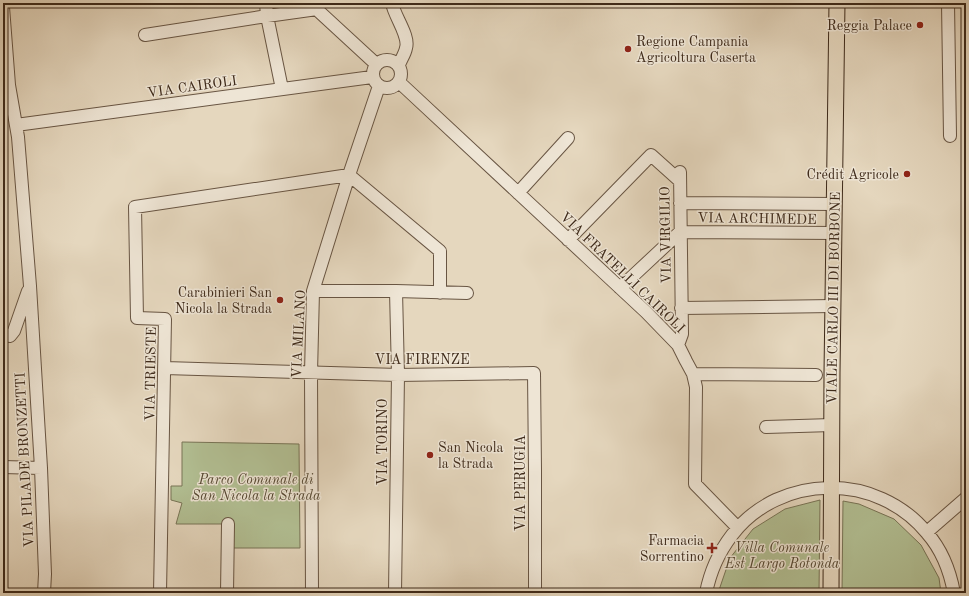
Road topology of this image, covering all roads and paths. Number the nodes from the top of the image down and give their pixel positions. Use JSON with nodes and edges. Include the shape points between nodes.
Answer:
{"nodes":[{"id":1,"x":266,"y":3,"type":"edge"},
{"id":2,"x":392,"y":3,"type":"edge"},
{"id":3,"x":837,"y":3,"type":"edge"},
{"id":4,"x":948,"y":3,"type":"edge"},
{"id":5,"x":314,"y":6,"type":"edge"},
{"id":6,"x":3,"y":7,"type":"edge"},
{"id":7,"x":267,"y":16,"type":"junction"},
{"id":8,"x":145,"y":35,"type":"dead end"},
{"id":9,"x":376,"y":64,"type":"junction"},
{"id":10,"x":399,"y":65,"type":"junction"},
{"id":11,"x":376,"y":82,"type":"junction"},
{"id":12,"x":399,"y":82,"type":"junction"},
{"id":13,"x":282,"y":89,"type":"junction"},
{"id":14,"x":8,"y":112,"type":"edge"},
{"id":15,"x":16,"y":125,"type":"junction"},
{"id":16,"x":950,"y":136,"type":"dead end"},
{"id":17,"x":568,"y":138,"type":"dead end"},
{"id":18,"x":349,"y":175,"type":"junction"},
{"id":19,"x":518,"y":193,"type":"junction"},
{"id":20,"x":680,"y":202,"type":"junction"},
{"id":21,"x":834,"y":204,"type":"junction"},
{"id":22,"x":680,"y":232,"type":"junction"},
{"id":23,"x":834,"y":233,"type":"junction"},
{"id":24,"x":568,"y":240,"type":"junction"},
{"id":25,"x":30,"y":286,"type":"junction"},
{"id":26,"x":620,"y":288,"type":"junction"},
{"id":27,"x":314,"y":291,"type":"junction"},
{"id":28,"x":396,"y":291,"type":"junction"},
{"id":29,"x":440,"y":293,"type":"junction"},
{"id":30,"x":467,"y":293,"type":"dead end"},
{"id":31,"x":833,"y":306,"type":"junction"},
{"id":32,"x":681,"y":308,"type":"junction"},
{"id":33,"x":33,"y":335,"type":"junction"},
{"id":34,"x":6,"y":336,"type":"edge"},
{"id":35,"x":678,"y":345,"type":"junction"},
{"id":36,"x":165,"y":368,"type":"junction"},
{"id":37,"x":311,"y":373,"type":"junction"},
{"id":38,"x":534,"y":373,"type":"joint"},
{"id":39,"x":693,"y":374,"type":"junction"},
{"id":40,"x":816,"y":374,"type":"dead end"},
{"id":41,"x":398,"y":375,"type":"junction"},
{"id":42,"x":832,"y":425,"type":"junction"},
{"id":43,"x":766,"y":427,"type":"dead end"},
{"id":44,"x":3,"y":467,"type":"edge"},
{"id":45,"x":41,"y":468,"type":"junction"},
{"id":46,"x":832,"y":487,"type":"junction"},
{"id":47,"x":966,"y":498,"type":"edge"},
{"id":48,"x":228,"y":524,"type":"dead end"},
{"id":49,"x":738,"y":528,"type":"junction"},
{"id":50,"x":927,"y":532,"type":"junction"},
{"id":51,"x":44,"y":593,"type":"edge"},
{"id":52,"x":160,"y":593,"type":"edge"},
{"id":53,"x":227,"y":593,"type":"edge"},
{"id":54,"x":312,"y":593,"type":"edge"},
{"id":55,"x":395,"y":593,"type":"edge"},
{"id":56,"x":535,"y":593,"type":"edge"},
{"id":57,"x":706,"y":593,"type":"edge"},
{"id":58,"x":831,"y":593,"type":"edge"},
{"id":59,"x":954,"y":593,"type":"edge"}],
"edges":[{"from":1,"to":7,"type":"street"},
{"from":2,"to":10,"type":"street","via":[[407,46]]},
{"from":3,"to":21,"type":"main road","name":"VIALE CARLO III DI BORBONE"},
{"from":4,"to":16,"type":"street"},
{"from":5,"to":7,"type":"street"},
{"from":5,"to":9,"type":"street"},
{"from":6,"to":14,"type":"street","name":"VIA PILADE BRONZETTI","via":[[9,85]]},
{"from":7,"to":8,"type":"street"},
{"from":7,"to":13,"type":"street"},
{"from":9,"to":10,"type":"street","via":[[390,59]]},
{"from":9,"to":11,"type":"street","via":[[372,70]]},
{"from":10,"to":12,"type":"street"},
{"from":11,"to":12,"type":"street","via":[[384,88],[390,88]]},
{"from":11,"to":13,"type":"street","name":"VIA CAIROLI"},
{"from":11,"to":18,"type":"street","name":"VIA MILANO"},
{"from":12,"to":19,"type":"street","name":"VIA FRATELLI CAIROLI"},
{"from":13,"to":15,"type":"street","name":"VIA CAIROLI"},
{"from":14,"to":15,"type":"street","name":"VIA PILADE BRONZETTI"},
{"from":15,"to":25,"type":"street","name":"VIA PILADE BRONZETTI"},
{"from":17,"to":19,"type":"street"},
{"from":18,"to":27,"type":"street","name":"VIA MILANO"},
{"from":18,"to":29,"type":"street","via":[[440,251]]},
{"from":18,"to":36,"type":"street","name":"VIA TRIESTE","via":[[135,206],[137,318],[165,319]]},
{"from":19,"to":24,"type":"street","name":"VIA FRATELLI CAIROLI"},
{"from":20,"to":21,"type":"street"},
{"from":20,"to":22,"type":"street","name":"VIA VIRGILIO"},
{"from":20,"to":24,"type":"street","name":"VIA VIRGILIO","via":[[680,176],[651,155]]},
{"from":21,"to":23,"type":"main road","name":"VIALE CARLO III DI BORBONE"},
{"from":22,"to":23,"type":"street","name":"VIA ARCHIMEDE"},
{"from":22,"to":26,"type":"street"},
{"from":22,"to":32,"type":"street","name":"VIA VIRGILIO"},
{"from":23,"to":31,"type":"main road","name":"VIALE CARLO III DI BORBONE"},
{"from":24,"to":26,"type":"street","name":"VIA FRATELLI CAIROLI"},
{"from":25,"to":33,"type":"street","name":"VIA PILADE BRONZETTI"},
{"from":25,"to":34,"type":"street","via":[[14,331]]},
{"from":26,"to":35,"type":"street","name":"VIA FRATELLI CAIROLI"},
{"from":27,"to":28,"type":"street"},
{"from":27,"to":37,"type":"street","name":"VIA MILANO"},
{"from":28,"to":29,"type":"street"},
{"from":28,"to":41,"type":"street","name":"VIA TORINO"},
{"from":29,"to":30,"type":"street"},
{"from":31,"to":32,"type":"street"},
{"from":31,"to":42,"type":"main road","name":"VIALE CARLO III DI BORBONE"},
{"from":32,"to":35,"type":"street","name":"VIA VIRGILIO","via":[[682,334]]},
{"from":33,"to":34,"type":"street"},
{"from":33,"to":45,"type":"street","name":"VIA PILADE BRONZETTI"},
{"from":35,"to":39,"type":"street","name":"VIA FRATELLI CAIROLI"},
{"from":36,"to":37,"type":"street","name":"VIA FIRENZE"},
{"from":36,"to":52,"type":"street","name":"VIA TRIESTE"},
{"from":37,"to":41,"type":"street","name":"VIA FIRENZE"},
{"from":37,"to":54,"type":"street","name":"VIA MILANO"},
{"from":38,"to":41,"type":"street","name":"VIA FIRENZE"},
{"from":38,"to":56,"type":"street","name":"VIA PERUGIA"},
{"from":39,"to":40,"type":"street"},
{"from":39,"to":49,"type":"street","name":"VIA FRATELLI CAIROLI","via":[[696,387],[695,484]]},
{"from":41,"to":55,"type":"street","name":"VIA TORINO"},
{"from":42,"to":43,"type":"street"},
{"from":42,"to":46,"type":"main road","name":"VIALE CARLO III DI BORBONE"},
{"from":44,"to":45,"type":"street"},
{"from":45,"to":51,"type":"street","name":"VIA PILADE BRONZETTI"},
{"from":46,"to":49,"type":"street","via":[[809,489],[780,498],[750,516]]},
{"from":46,"to":50,"type":"street","via":[[874,495],[912,517]]},
{"from":46,"to":58,"type":"main road","name":"VIALE CARLO III DI BORBONE"},
{"from":47,"to":50,"type":"street"},
{"from":48,"to":53,"type":"street"},
{"from":49,"to":57,"type":"street","via":[[724,545],[714,564]]},
{"from":50,"to":59,"type":"street","via":[[946,562]]}]}
